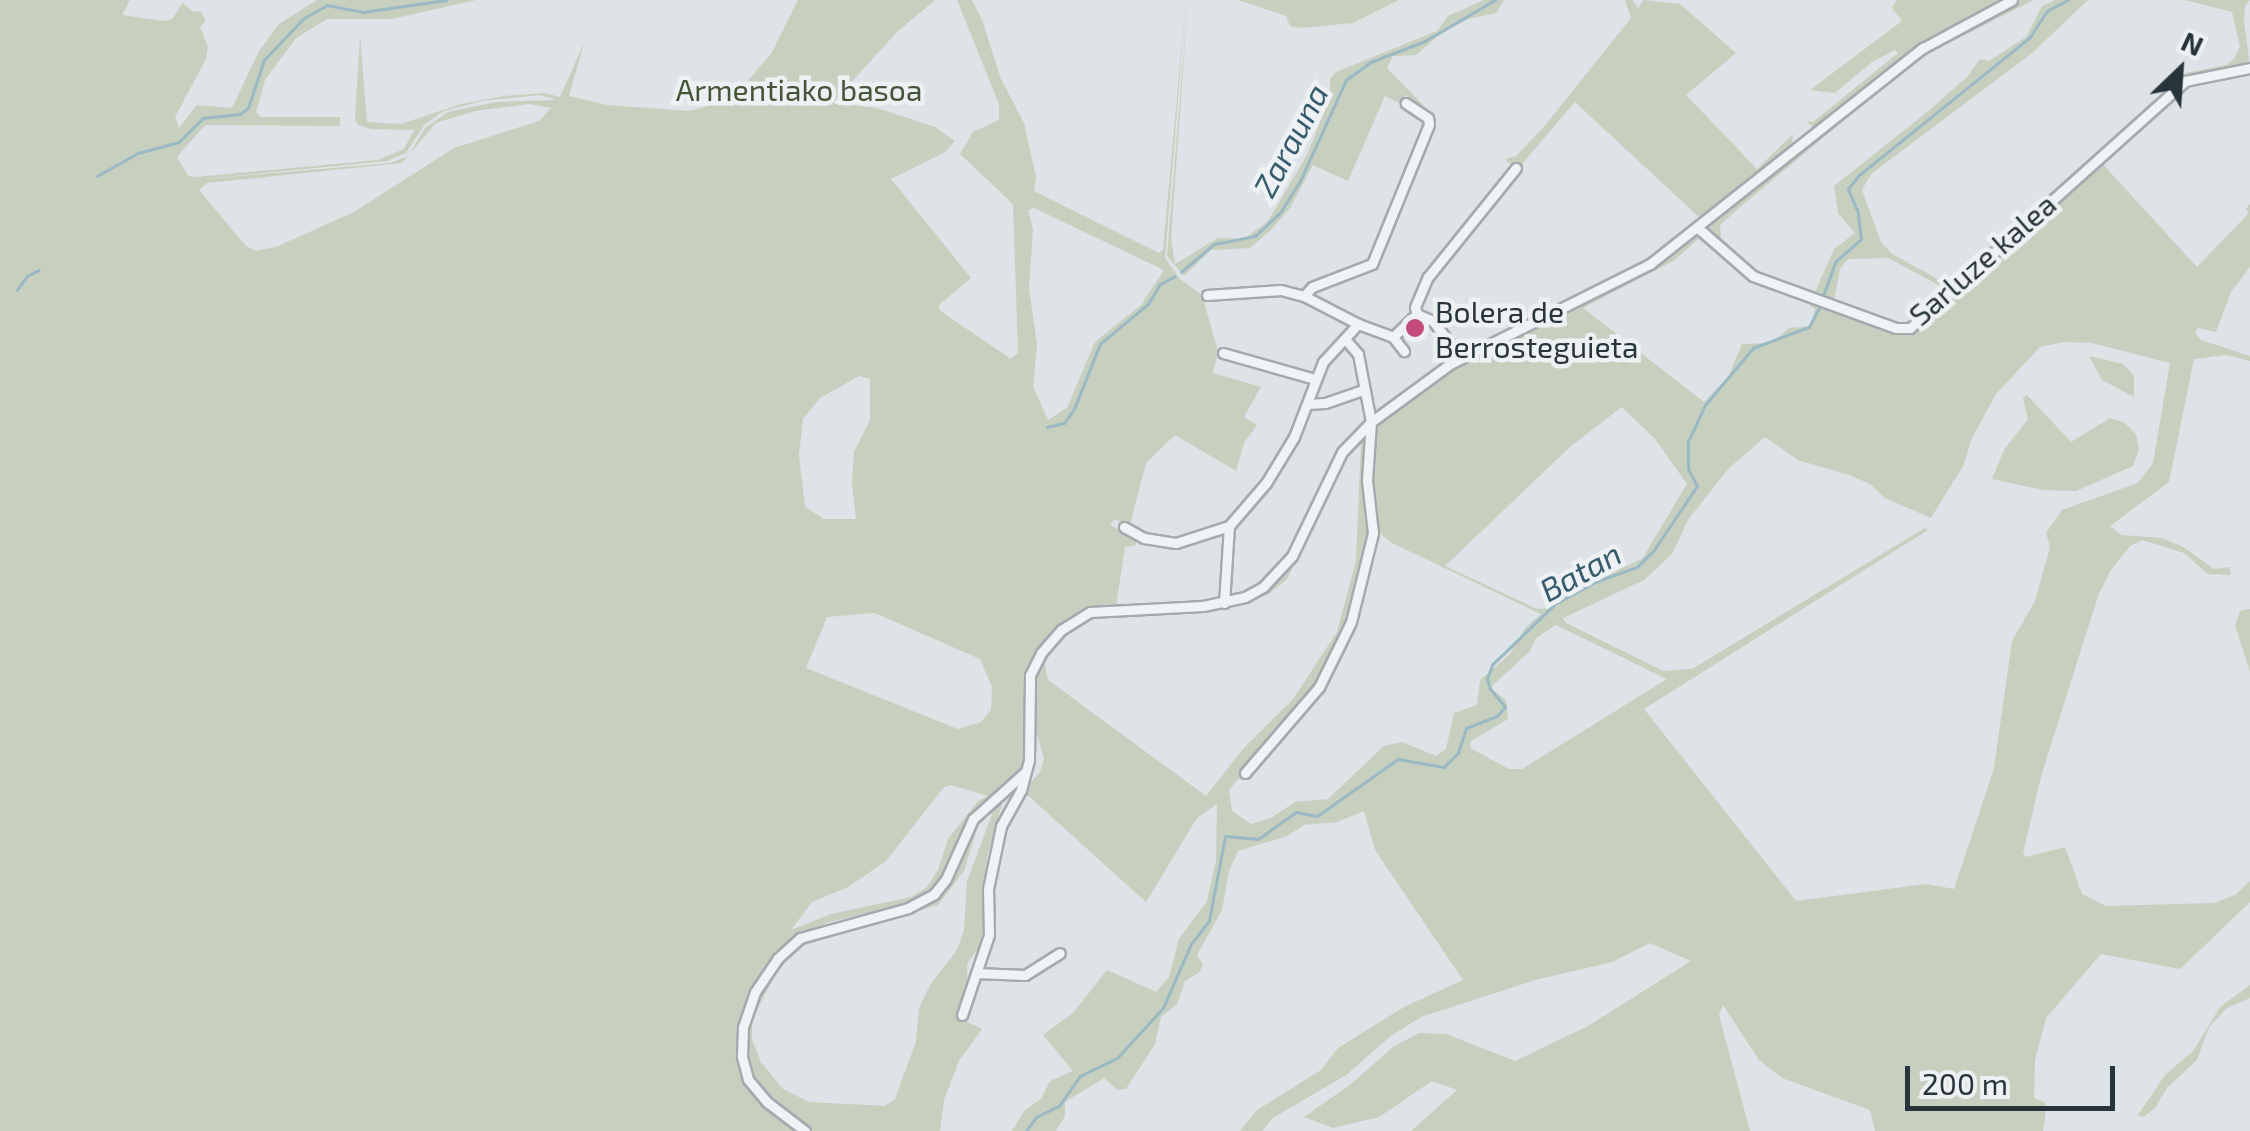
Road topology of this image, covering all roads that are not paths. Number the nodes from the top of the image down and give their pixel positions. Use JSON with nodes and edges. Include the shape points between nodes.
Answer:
{"nodes":[{"id":1,"x":2012,"y":0,"type":"edge"},
{"id":2,"x":2250,"y":68,"type":"edge"},
{"id":3,"x":1406,"y":103,"type":"dead end"},
{"id":4,"x":1516,"y":168,"type":"dead end"},
{"id":5,"x":1698,"y":228,"type":"junction"},
{"id":6,"x":1207,"y":295,"type":"dead end"},
{"id":7,"x":1304,"y":296,"type":"junction"},
{"id":8,"x":1417,"y":314,"type":"junction"},
{"id":9,"x":1358,"y":324,"type":"junction"},
{"id":10,"x":1393,"y":337,"type":"junction"},
{"id":11,"x":1346,"y":340,"type":"junction"},
{"id":12,"x":1404,"y":351,"type":"dead end"},
{"id":13,"x":1223,"y":353,"type":"dead end"},
{"id":14,"x":1461,"y":358,"type":"junction"},
{"id":15,"x":1421,"y":368,"type":"dead end"},
{"id":16,"x":1429,"y":378,"type":"junction"},
{"id":17,"x":1316,"y":379,"type":"junction"},
{"id":18,"x":1363,"y":390,"type":"junction"},
{"id":19,"x":1307,"y":404,"type":"junction"},
{"id":20,"x":1371,"y":422,"type":"junction"},
{"id":21,"x":1229,"y":526,"type":"junction"},
{"id":22,"x":1124,"y":527,"type":"dead end"},
{"id":23,"x":1224,"y":603,"type":"junction"},
{"id":24,"x":1025,"y":771,"type":"junction"},
{"id":25,"x":1246,"y":774,"type":"dead end"},
{"id":26,"x":1060,"y":953,"type":"dead end"},
{"id":27,"x":976,"y":974,"type":"junction"},
{"id":28,"x":962,"y":1015,"type":"dead end"},
{"id":29,"x":805,"y":1131,"type":"edge"}],
"edges":[{"from":1,"to":5,"type":"street","via":[[1922,48]]},
{"from":2,"to":5,"type":"street","name":"Sarluze kalea","via":[[2185,81],[1910,328],[1753,276]]},
{"from":3,"to":7,"type":"street","via":[[1428,124],[1372,264]]},
{"from":4,"to":8,"type":"street","via":[[1428,277]]},
{"from":5,"to":14,"type":"street","via":[[1636,272]]},
{"from":6,"to":7,"type":"street","via":[[1256,290]]},
{"from":7,"to":9,"type":"street"},
{"from":8,"to":10,"type":"street"},
{"from":8,"to":14,"type":"street","via":[[1433,321]]},
{"from":9,"to":10,"type":"street"},
{"from":9,"to":11,"type":"street"},
{"from":10,"to":12,"type":"street"},
{"from":11,"to":17,"type":"street"},
{"from":11,"to":18,"type":"street","via":[[1358,354]]},
{"from":13,"to":17,"type":"street"},
{"from":14,"to":16,"type":"street"},
{"from":15,"to":16,"type":"street"},
{"from":16,"to":20,"type":"street"},
{"from":17,"to":19,"type":"street"},
{"from":18,"to":19,"type":"street"},
{"from":18,"to":20,"type":"street"},
{"from":19,"to":21,"type":"street","via":[[1266,483]]},
{"from":20,"to":23,"type":"street","via":[[1336,461],[1284,568],[1254,592]]},
{"from":20,"to":25,"type":"street","via":[[1373,533],[1351,622],[1319,687]]},
{"from":21,"to":22,"type":"street","via":[[1176,543]]},
{"from":21,"to":23,"type":"street"},
{"from":23,"to":24,"type":"street","via":[[1104,610],[1067,624],[1030,675],[1032,741]]},
{"from":24,"to":27,"type":"street","via":[[997,842],[989,935]]},
{"from":24,"to":29,"type":"street","via":[[973,819],[934,894],[908,908],[800,938],[755,992],[743,1027],[748,1079]]},
{"from":26,"to":27,"type":"street","via":[[1025,975]]},
{"from":27,"to":28,"type":"street"}]}
